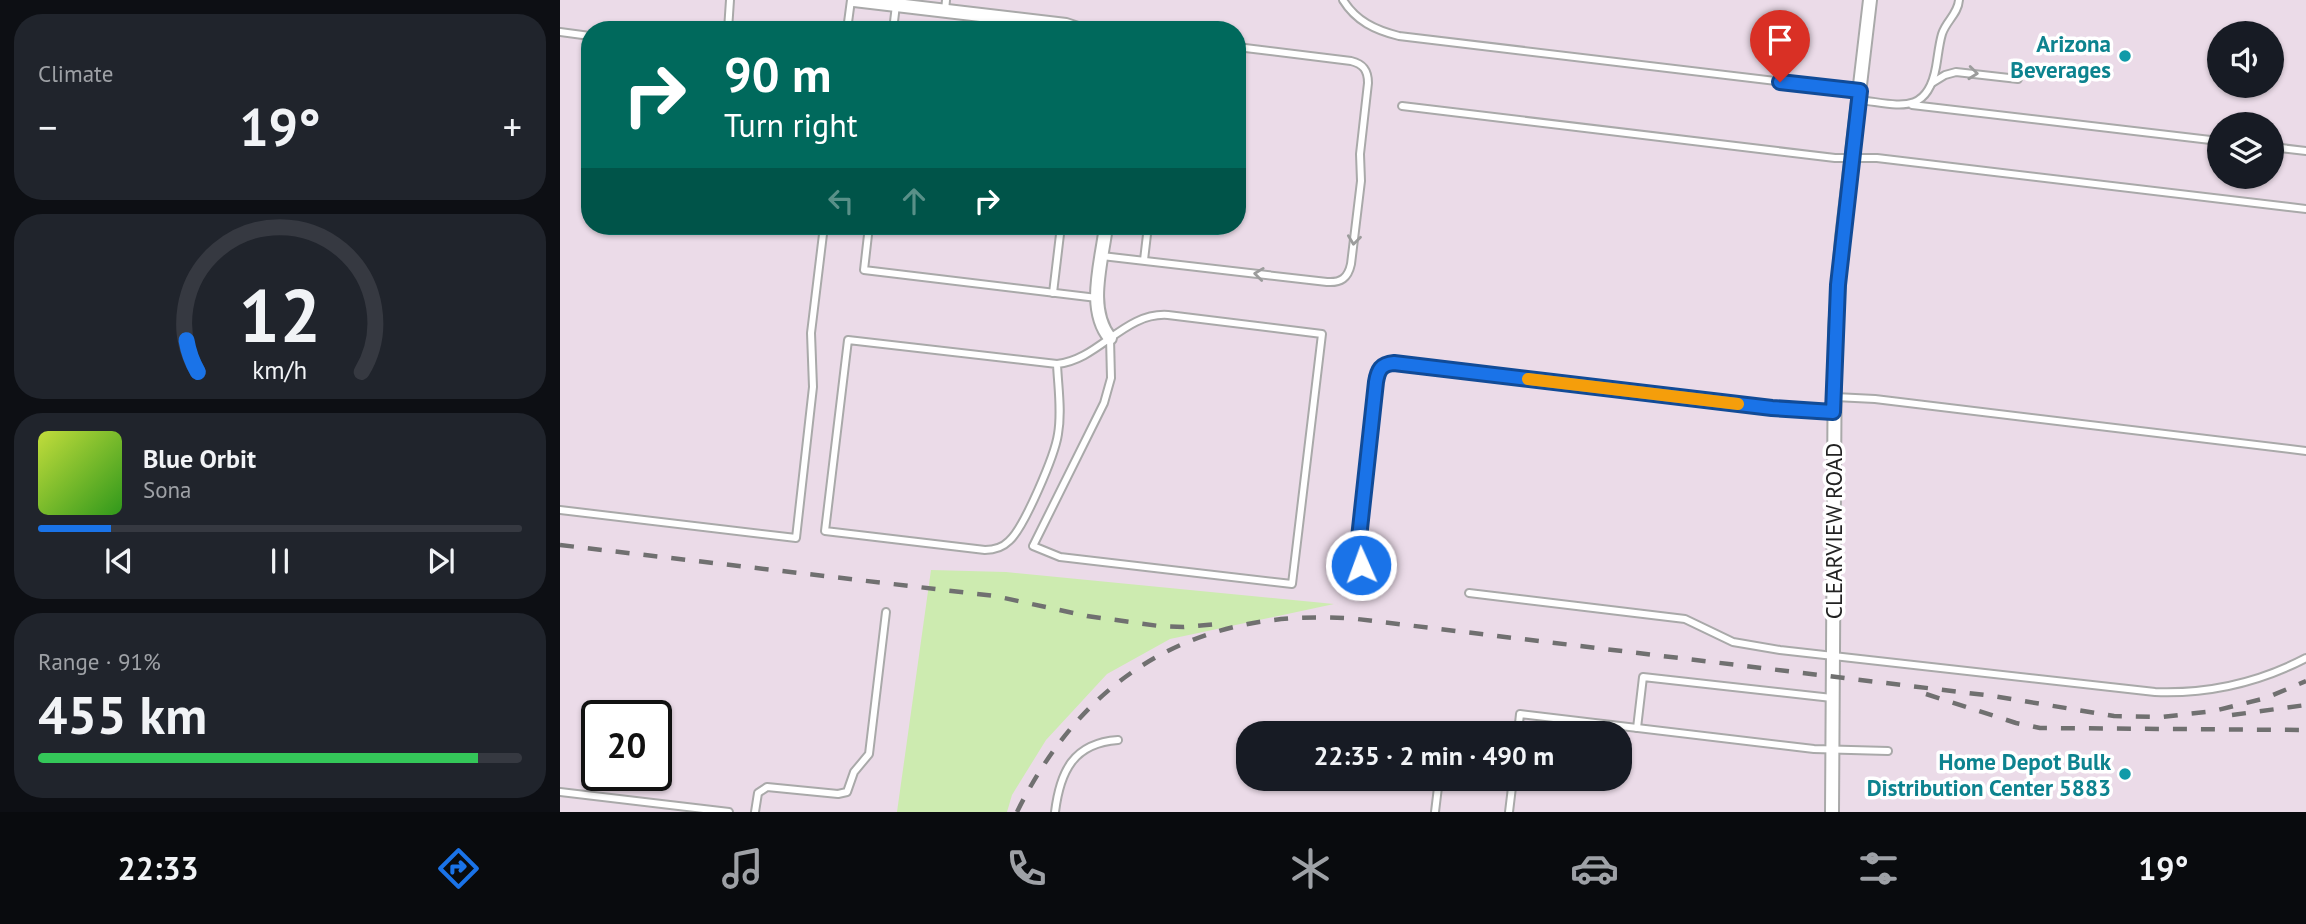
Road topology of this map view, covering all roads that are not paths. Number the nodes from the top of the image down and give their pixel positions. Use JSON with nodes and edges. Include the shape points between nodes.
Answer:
{"nodes":[{"id":1,"x":730,"y":0,"type":"edge"},
{"id":2,"x":852,"y":0,"type":"edge"},
{"id":3,"x":1343,"y":0,"type":"edge"},
{"id":4,"x":1870,"y":0,"type":"edge"},
{"id":5,"x":1959,"y":0,"type":"edge"},
{"id":6,"x":896,"y":5,"type":"junction"},
{"id":7,"x":946,"y":5,"type":"edge"},
{"id":8,"x":729,"y":21,"type":"edge"},
{"id":9,"x":848,"y":21,"type":"edge"},
{"id":10,"x":894,"y":21,"type":"edge"},
{"id":11,"x":1042,"y":21,"type":"edge"},
{"id":12,"x":560,"y":32,"type":"edge"},
{"id":13,"x":581,"y":35,"type":"edge"},
{"id":14,"x":1246,"y":48,"type":"edge"},
{"id":15,"x":2018,"y":79,"type":"dead end"},
{"id":16,"x":1932,"y":83,"type":"junction"},
{"id":17,"x":1859,"y":96,"type":"junction"},
{"id":18,"x":1912,"y":105,"type":"junction"},
{"id":19,"x":1402,"y":106,"type":"dead end"},
{"id":20,"x":2207,"y":140,"type":"edge"},
{"id":21,"x":2284,"y":148,"type":"edge"},
{"id":22,"x":2306,"y":151,"type":"edge"},
{"id":23,"x":1852,"y":158,"type":"junction"},
{"id":24,"x":2306,"y":209,"type":"edge"},
{"id":25,"x":823,"y":235,"type":"edge"},
{"id":26,"x":868,"y":235,"type":"edge"},
{"id":27,"x":1060,"y":235,"type":"edge"},
{"id":28,"x":1105,"y":235,"type":"edge"},
{"id":29,"x":1147,"y":235,"type":"edge"},
{"id":30,"x":1102,"y":256,"type":"junction"},
{"id":31,"x":1144,"y":260,"type":"junction"},
{"id":32,"x":1053,"y":293,"type":"junction"},
{"id":33,"x":1097,"y":298,"type":"junction"},
{"id":34,"x":1110,"y":338,"type":"junction"},
{"id":35,"x":1057,"y":364,"type":"junction"},
{"id":36,"x":1833,"y":397,"type":"junction"},
{"id":37,"x":1833,"y":412,"type":"junction"},
{"id":38,"x":2306,"y":450,"type":"edge"},
{"id":39,"x":560,"y":510,"type":"edge"},
{"id":40,"x":1364,"y":574,"type":"dead end"},
{"id":41,"x":1469,"y":593,"type":"dead end"},
{"id":42,"x":886,"y":612,"type":"dead end"},
{"id":43,"x":1833,"y":655,"type":"junction"},
{"id":44,"x":2306,"y":658,"type":"edge"},
{"id":45,"x":1832,"y":698,"type":"junction"},
{"id":46,"x":1519,"y":721,"type":"edge"},
{"id":47,"x":1578,"y":721,"type":"edge"},
{"id":48,"x":1632,"y":727,"type":"edge"},
{"id":49,"x":1637,"y":728,"type":"junction"},
{"id":50,"x":1118,"y":740,"type":"dead end"},
{"id":51,"x":1832,"y":750,"type":"junction"},
{"id":52,"x":1888,"y":751,"type":"dead end"},
{"id":53,"x":1438,"y":791,"type":"edge"},
{"id":54,"x":1511,"y":791,"type":"edge"},
{"id":55,"x":560,"y":792,"type":"edge"},
{"id":56,"x":729,"y":812,"type":"edge"},
{"id":57,"x":755,"y":812,"type":"edge"},
{"id":58,"x":1055,"y":812,"type":"edge"},
{"id":59,"x":1435,"y":812,"type":"edge"},
{"id":60,"x":1508,"y":812,"type":"edge"},
{"id":61,"x":1832,"y":812,"type":"edge"}],
"edges":[{"from":1,"to":8,"type":"lane"},
{"from":2,"to":6,"type":"street"},
{"from":2,"to":9,"type":"lane"},
{"from":3,"to":17,"type":"lane","via":[[1365,23],[1398,36]]},
{"from":4,"to":17,"type":"street","name":"CLEARVIEW ROAD"},
{"from":5,"to":16,"type":"lane","via":[[1942,33]]},
{"from":6,"to":7,"type":"street"},
{"from":6,"to":10,"type":"lane"},
{"from":7,"to":11,"type":"street"},
{"from":12,"to":13,"type":"lane"},
{"from":14,"to":31,"type":"lane","one_way":true,"via":[[1351,61],[1365,67],[1368,83],[1361,181],[1350,268],[1341,281],[1327,282]]},
{"from":16,"to":15,"type":"lane","one_way":true,"via":[[1956,72]]},
{"from":16,"to":18,"type":"lane"},
{"from":17,"to":18,"type":"lane"},
{"from":17,"to":23,"type":"street","name":"CLEARVIEW ROAD"},
{"from":18,"to":20,"type":"lane"},
{"from":19,"to":23,"type":"lane"},
{"from":21,"to":22,"type":"lane"},
{"from":23,"to":24,"type":"lane"},
{"from":23,"to":36,"type":"street","name":"CLEARVIEW ROAD","via":[[1836,309]]},
{"from":25,"to":39,"type":"lane","via":[[811,333],[813,387],[796,538]]},
{"from":26,"to":32,"type":"lane","via":[[864,270]]},
{"from":27,"to":32,"type":"lane"},
{"from":28,"to":30,"type":"street"},
{"from":29,"to":31,"type":"lane"},
{"from":30,"to":31,"type":"lane"},
{"from":30,"to":33,"type":"street"},
{"from":32,"to":33,"type":"lane"},
{"from":33,"to":34,"type":"street","via":[[1098,318]]},
{"from":34,"to":34,"type":"lane","via":[[1140,319],[1163,315],[1322,334],[1292,584],[1060,556],[1033,545],[1104,403],[1111,378]]},
{"from":34,"to":35,"type":"lane","via":[[1078,358]]},
{"from":35,"to":35,"type":"lane","via":[[848,340],[825,531],[990,550],[1005,545],[1016,533],[1054,453],[1059,424]]},
{"from":36,"to":37,"type":"street","name":"CLEARVIEW ROAD"},
{"from":36,"to":38,"type":"lane"},
{"from":37,"to":40,"type":"lane","via":[[1384,364],[1376,382],[1358,547]]},
{"from":37,"to":43,"type":"street","name":"CLEARVIEW ROAD"},
{"from":41,"to":43,"type":"lane","via":[[1679,618],[1733,642]]},
{"from":42,"to":57,"type":"lane","via":[[869,754],[854,772],[847,792],[767,787],[758,793]]},
{"from":43,"to":44,"type":"lane","via":[[2172,693],[2231,687]]},
{"from":43,"to":45,"type":"street","name":"CLEARVIEW ROAD"},
{"from":45,"to":49,"type":"lane","via":[[1643,677]]},
{"from":45,"to":51,"type":"street","name":"CLEARVIEW ROAD"},
{"from":46,"to":47,"type":"lane","via":[[1520,714]]},
{"from":48,"to":49,"type":"lane"},
{"from":49,"to":51,"type":"lane"},
{"from":50,"to":58,"type":"lane","via":[[1094,744],[1074,759],[1061,779]]},
{"from":51,"to":52,"type":"lane"},
{"from":51,"to":61,"type":"street","name":"CLEARVIEW ROAD"},
{"from":53,"to":59,"type":"lane"},
{"from":54,"to":60,"type":"lane"},
{"from":55,"to":56,"type":"lane"}]}
